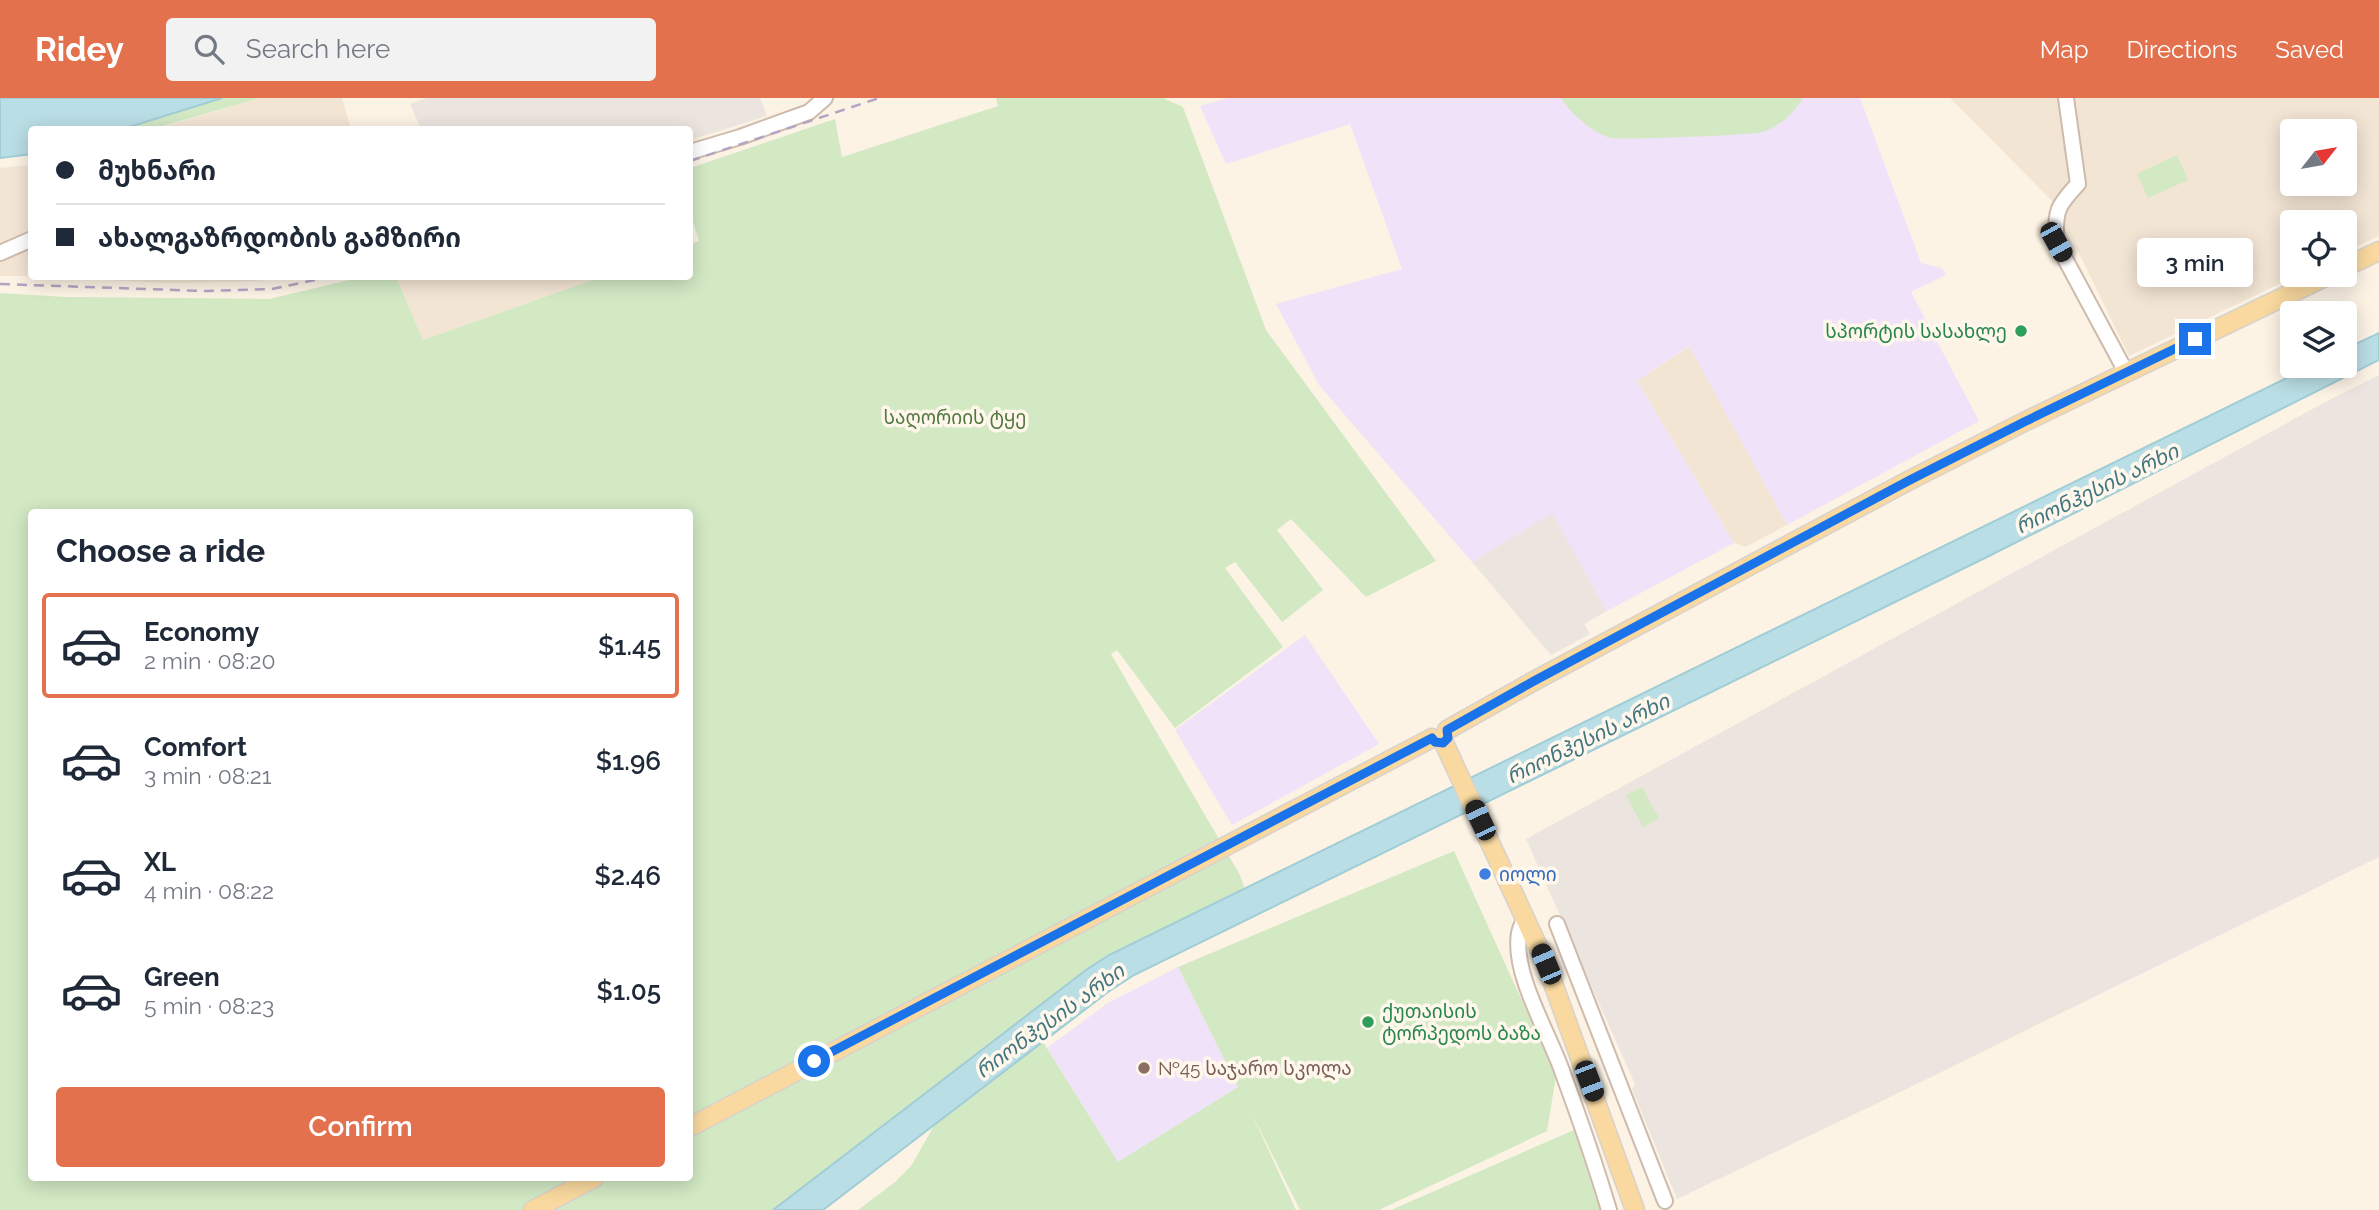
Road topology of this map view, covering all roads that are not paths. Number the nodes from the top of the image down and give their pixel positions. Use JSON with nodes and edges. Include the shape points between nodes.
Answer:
{"nodes":[{"id":1,"x":825,"y":98,"type":"edge"},
{"id":2,"x":2066,"y":98,"type":"edge"},
{"id":3,"x":693,"y":151,"type":"edge"},
{"id":4,"x":28,"y":241,"type":"edge"},
{"id":5,"x":2379,"y":251,"type":"edge"},
{"id":6,"x":0,"y":253,"type":"edge"},
{"id":7,"x":2357,"y":261,"type":"edge"},
{"id":8,"x":2304,"y":287,"type":"edge"},
{"id":9,"x":2126,"y":372,"type":"junction"},
{"id":10,"x":1441,"y":737,"type":"junction"},
{"id":11,"x":1525,"y":918,"type":"junction"},
{"id":12,"x":1557,"y":924,"type":"dead end"},
{"id":13,"x":693,"y":1125,"type":"edge"},
{"id":14,"x":587,"y":1181,"type":"edge"},
{"id":15,"x":1665,"y":1201,"type":"dead end"},
{"id":16,"x":533,"y":1210,"type":"edge"},
{"id":17,"x":1609,"y":1210,"type":"edge"},
{"id":18,"x":1635,"y":1210,"type":"edge"}],
"edges":[{"from":1,"to":3,"type":"street","via":[[809,112]]},
{"from":2,"to":9,"type":"street","via":[[2078,184],[2062,201],[2055,218],[2056,242]]},
{"from":4,"to":6,"type":"street"},
{"from":5,"to":7,"type":"main road"},
{"from":8,"to":9,"type":"main road"},
{"from":9,"to":10,"type":"main road","via":[[1908,481],[1534,681]]},
{"from":10,"to":11,"type":"main road"},
{"from":10,"to":13,"type":"main road"},
{"from":11,"to":17,"type":"street","via":[[1519,935],[1526,981]]},
{"from":11,"to":18,"type":"main road"},
{"from":12,"to":15,"type":"street"},
{"from":14,"to":16,"type":"main road"}]}
